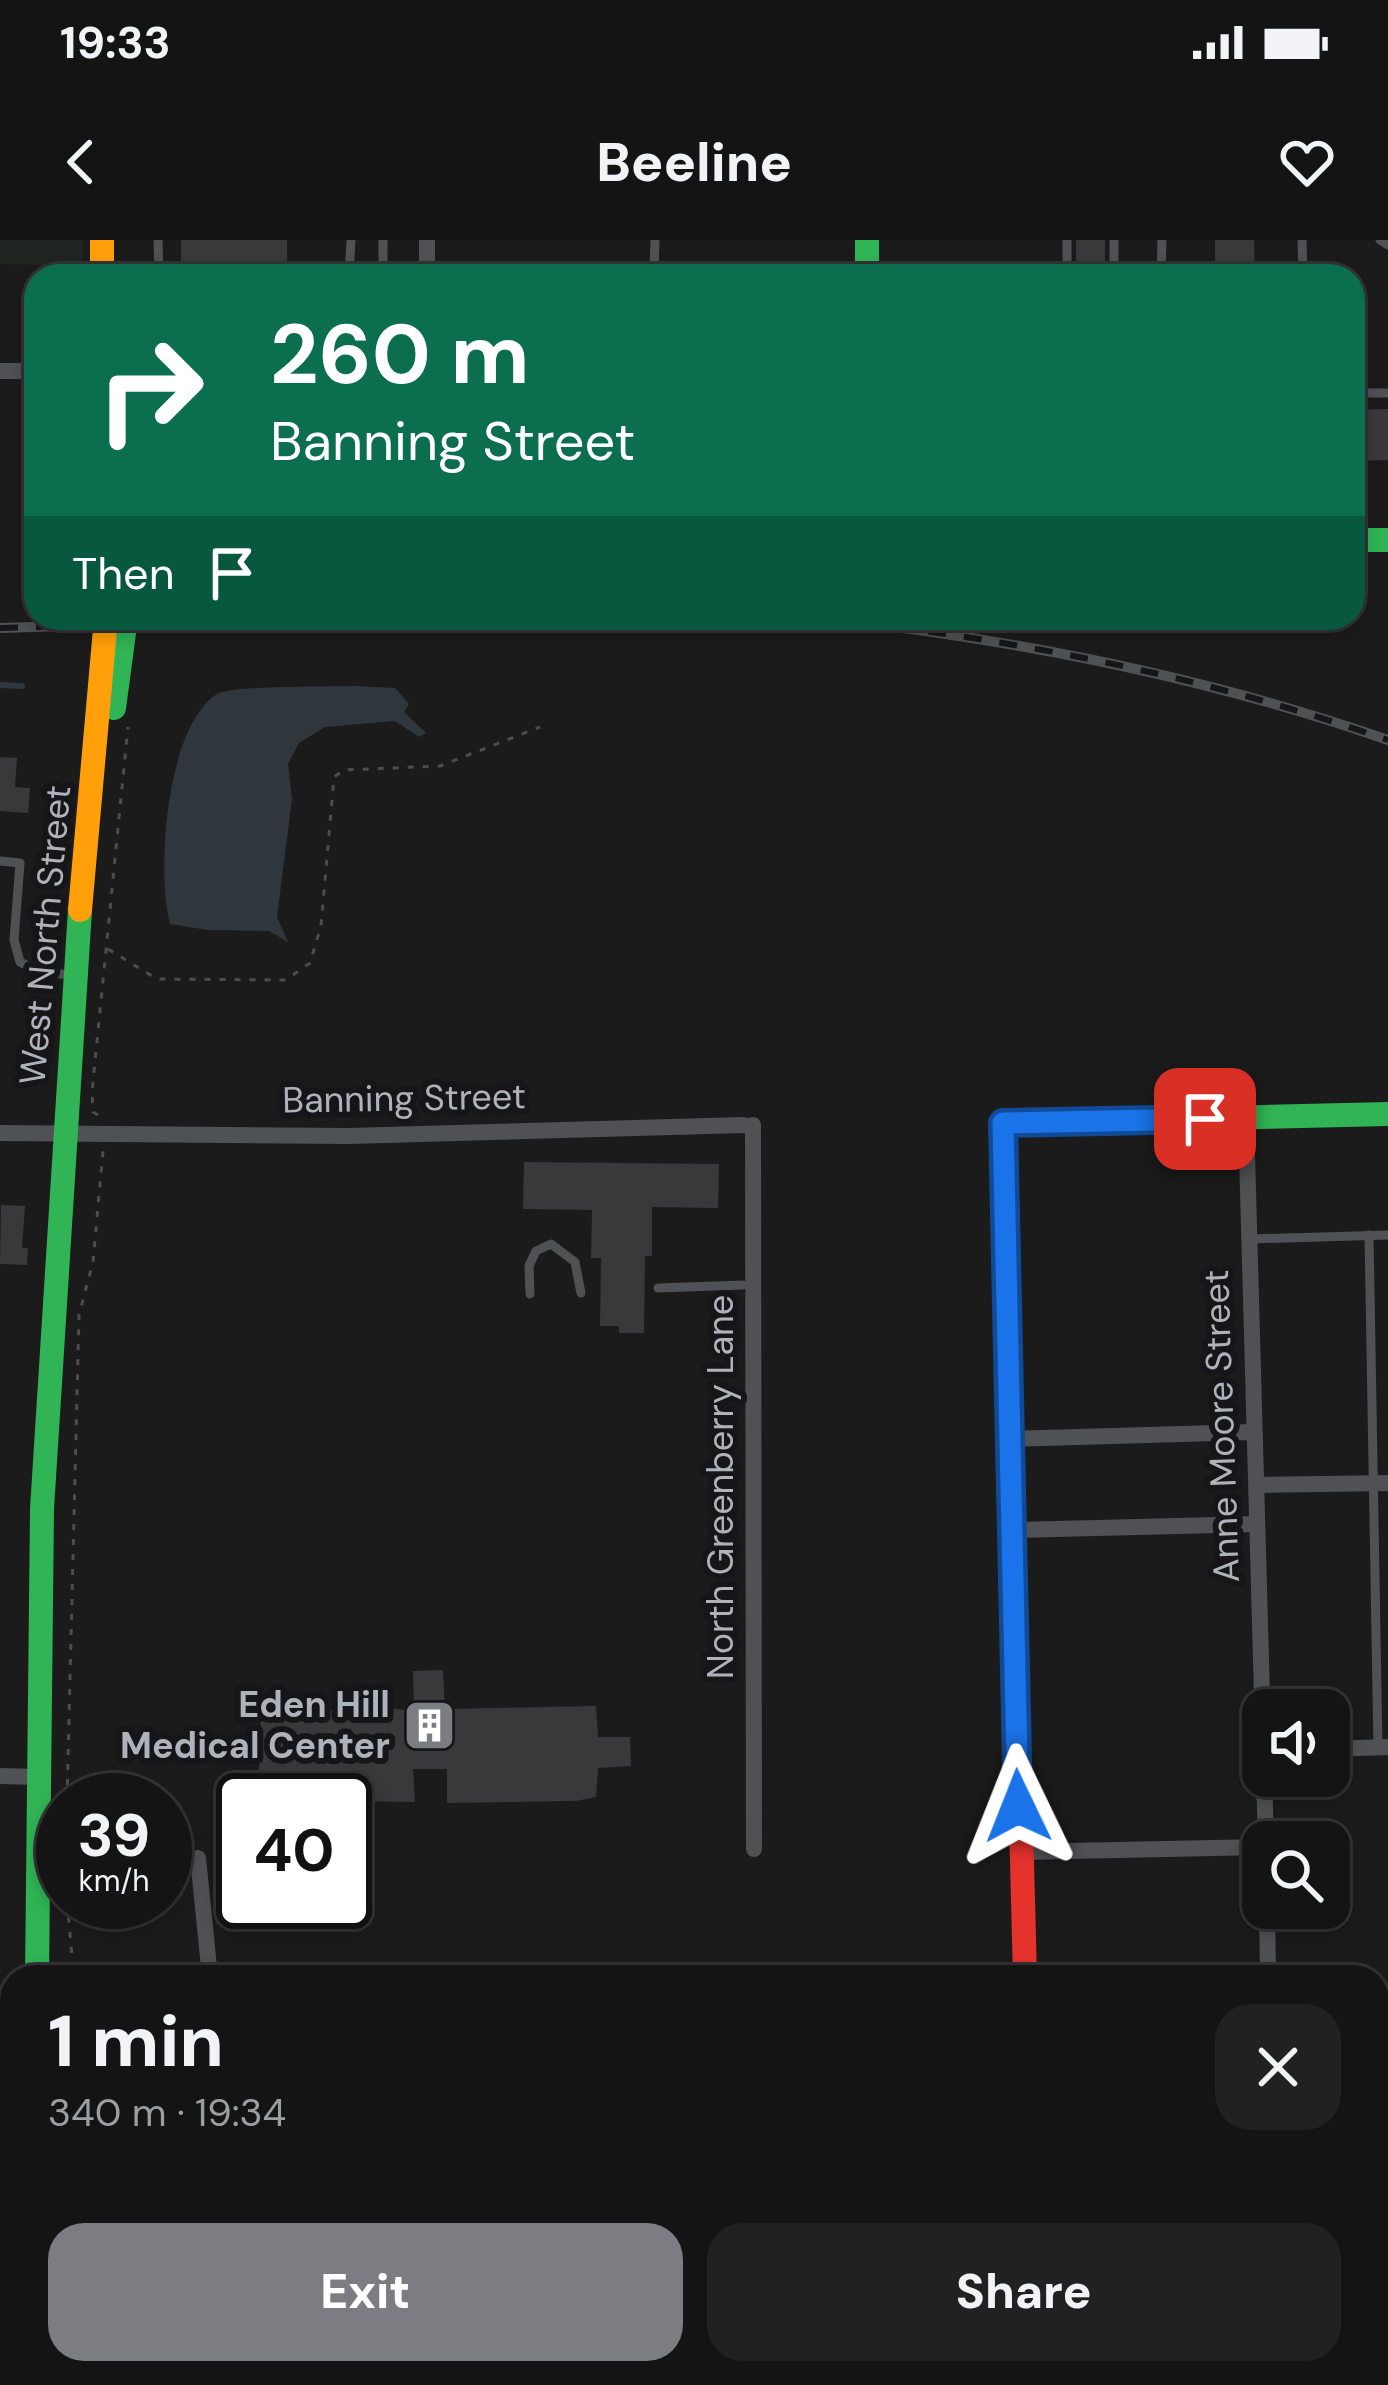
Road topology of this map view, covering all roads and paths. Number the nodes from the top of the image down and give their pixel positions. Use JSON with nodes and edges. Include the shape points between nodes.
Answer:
{"nodes":[{"id":1,"x":1380,"y":240,"type":"edge"},
{"id":2,"x":1388,"y":245,"type":"edge"},
{"id":3,"x":105,"y":630,"type":"edge"},
{"id":4,"x":124,"y":630,"type":"edge"},
{"id":5,"x":128,"y":727,"type":"dead end"},
{"id":6,"x":540,"y":727,"type":"dead end"},
{"id":7,"x":91,"y":803,"type":"junction"},
{"id":8,"x":0,"y":861,"type":"edge"},
{"id":9,"x":106,"y":948,"type":"junction"},
{"id":10,"x":75,"y":976,"type":"junction"},
{"id":11,"x":1388,"y":1114,"type":"edge"},
{"id":12,"x":1246,"y":1118,"type":"junction"},
{"id":13,"x":748,"y":1125,"type":"joint"},
{"id":14,"x":0,"y":1133,"type":"edge"},
{"id":15,"x":66,"y":1136,"type":"junction"},
{"id":16,"x":101,"y":1136,"type":"junction"},
{"id":17,"x":1369,"y":1235,"type":"junction"},
{"id":18,"x":1388,"y":1235,"type":"edge"},
{"id":19,"x":1249,"y":1239,"type":"junction"},
{"id":20,"x":743,"y":1285,"type":"dead end"},
{"id":21,"x":658,"y":1288,"type":"dead end"},
{"id":22,"x":581,"y":1293,"type":"dead end"},
{"id":23,"x":530,"y":1294,"type":"dead end"},
{"id":24,"x":1252,"y":1432,"type":"junction"},
{"id":25,"x":1010,"y":1439,"type":"junction"},
{"id":26,"x":1381,"y":1483,"type":"edge"},
{"id":27,"x":1256,"y":1485,"type":"junction"},
{"id":28,"x":1257,"y":1524,"type":"junction"},
{"id":29,"x":1011,"y":1530,"type":"junction"},
{"id":30,"x":1262,"y":1689,"type":"edge"},
{"id":31,"x":1383,"y":1747,"type":"edge"},
{"id":32,"x":1350,"y":1748,"type":"edge"},
{"id":33,"x":36,"y":1773,"type":"edge"},
{"id":34,"x":68,"y":1773,"type":"edge"},
{"id":35,"x":0,"y":1776,"type":"edge"},
{"id":36,"x":36,"y":1777,"type":"edge"},
{"id":37,"x":1242,"y":1845,"type":"edge"},
{"id":38,"x":754,"y":1849,"type":"dead end"},
{"id":39,"x":1020,"y":1852,"type":"junction"},
{"id":40,"x":198,"y":1858,"type":"dead end"},
{"id":41,"x":37,"y":1929,"type":"edge"},
{"id":42,"x":70,"y":1929,"type":"edge"},
{"id":43,"x":1267,"y":1929,"type":"edge"},
{"id":44,"x":37,"y":1965,"type":"edge"},
{"id":45,"x":73,"y":1965,"type":"edge"},
{"id":46,"x":209,"y":1965,"type":"edge"},
{"id":47,"x":1025,"y":1965,"type":"edge"},
{"id":48,"x":1268,"y":1965,"type":"edge"},
{"id":49,"x":867,"y":2385,"type":"edge"},
{"id":50,"x":887,"y":2385,"type":"edge"}],
"edges":[{"from":1,"to":2,"type":"lane"},
{"from":3,"to":7,"type":"main road","name":"West North Street"},
{"from":4,"to":7,"type":"main road"},
{"from":5,"to":9,"type":"path"},
{"from":6,"to":9,"type":"path","via":[[440,766],[334,777],[321,926],[310,963],[286,980],[157,980]]},
{"from":7,"to":10,"type":"main road","name":"West North Street"},
{"from":8,"to":10,"type":"lane","via":[[20,863],[20,962]]},
{"from":9,"to":16,"type":"path","via":[[92,1092],[93,1112],[104,1119]]},
{"from":10,"to":15,"type":"main road","name":"West North Street"},
{"from":11,"to":12,"type":"main road"},
{"from":12,"to":19,"type":"street","name":"Anne Moore Street"},
{"from":12,"to":25,"type":"main road","via":[[1003,1123]]},
{"from":13,"to":16,"type":"street","name":"Banning Street"},
{"from":13,"to":38,"type":"street","name":"North Greenberry Lane"},
{"from":14,"to":15,"type":"street","name":"Banning Street"},
{"from":15,"to":16,"type":"street","name":"Banning Street"},
{"from":15,"to":33,"type":"main road","name":"West North Street","via":[[42,1509]]},
{"from":16,"to":34,"type":"path","via":[[93,1262],[79,1315]]},
{"from":17,"to":18,"type":"lane"},
{"from":17,"to":19,"type":"lane"},
{"from":17,"to":26,"type":"lane"},
{"from":19,"to":24,"type":"street","name":"Anne Moore Street"},
{"from":20,"to":21,"type":"lane"},
{"from":22,"to":23,"type":"lane","via":[[575,1262],[550,1244],[529,1266]]},
{"from":24,"to":25,"type":"street"},
{"from":24,"to":27,"type":"street","name":"Anne Moore Street"},
{"from":25,"to":29,"type":"main road"},
{"from":26,"to":27,"type":"street"},
{"from":26,"to":31,"type":"lane"},
{"from":27,"to":28,"type":"street","name":"Anne Moore Street"},
{"from":28,"to":29,"type":"street"},
{"from":28,"to":30,"type":"street","name":"Anne Moore Street"},
{"from":29,"to":39,"type":"main road"},
{"from":31,"to":32,"type":"street"},
{"from":35,"to":36,"type":"street"},
{"from":37,"to":39,"type":"street"},
{"from":39,"to":47,"type":"main road"},
{"from":40,"to":46,"type":"street"},
{"from":41,"to":44,"type":"main road","name":"West North Street"},
{"from":42,"to":45,"type":"path"},
{"from":43,"to":48,"type":"street"},
{"from":49,"to":50,"type":"street"}]}
